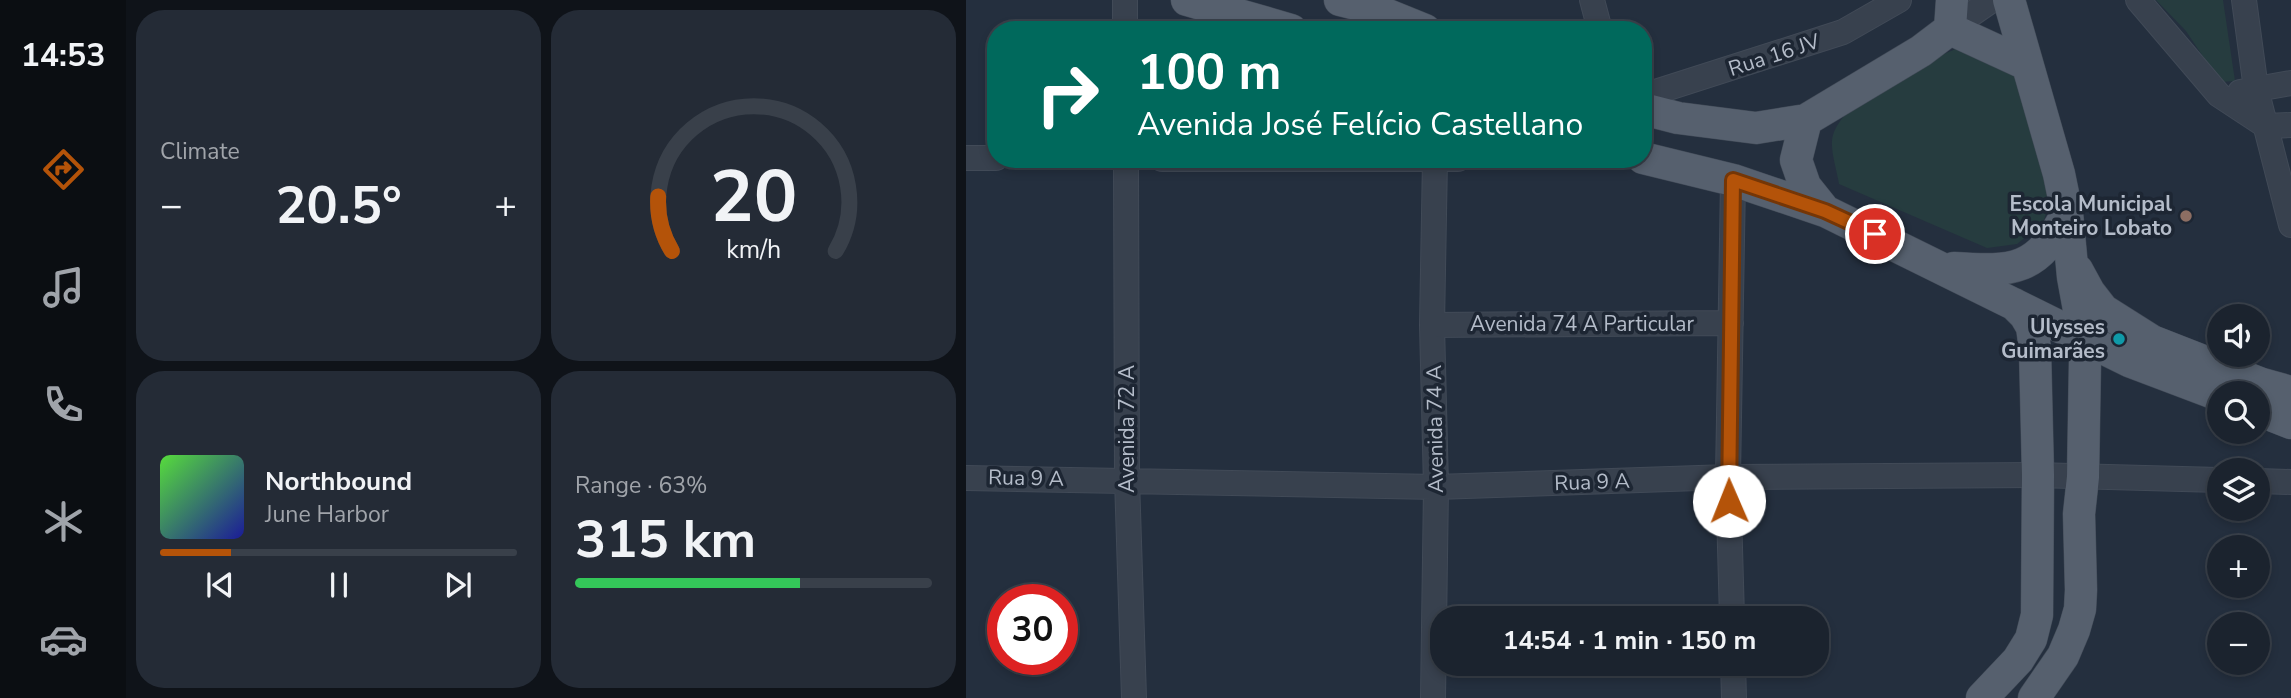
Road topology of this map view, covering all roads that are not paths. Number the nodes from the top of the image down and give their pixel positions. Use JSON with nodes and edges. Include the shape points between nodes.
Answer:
{"nodes":[{"id":1,"x":1125,"y":0,"type":"edge"},
{"id":2,"x":1187,"y":0,"type":"edge"},
{"id":3,"x":1340,"y":0,"type":"edge"},
{"id":4,"x":1592,"y":0,"type":"edge"},
{"id":5,"x":1899,"y":0,"type":"edge"},
{"id":6,"x":1992,"y":0,"type":"edge"},
{"id":7,"x":2008,"y":0,"type":"edge"},
{"id":8,"x":2138,"y":0,"type":"edge"},
{"id":9,"x":2244,"y":0,"type":"edge"},
{"id":10,"x":1951,"y":15,"type":"edge"},
{"id":11,"x":1125,"y":21,"type":"edge"},
{"id":12,"x":1260,"y":21,"type":"edge"},
{"id":13,"x":1403,"y":21,"type":"edge"},
{"id":14,"x":1598,"y":21,"type":"edge"},
{"id":15,"x":2026,"y":64,"type":"junction"},
{"id":16,"x":2291,"y":83,"type":"edge"},
{"id":17,"x":2256,"y":89,"type":"junction"},
{"id":18,"x":1652,"y":93,"type":"edge"},
{"id":19,"x":2219,"y":95,"type":"junction"},
{"id":20,"x":1652,"y":111,"type":"edge"},
{"id":21,"x":1806,"y":120,"type":"junction"},
{"id":22,"x":2291,"y":125,"type":"edge"},
{"id":23,"x":2266,"y":126,"type":"junction"},
{"id":24,"x":966,"y":158,"type":"edge"},
{"id":25,"x":987,"y":158,"type":"edge"},
{"id":26,"x":1652,"y":160,"type":"edge"},
{"id":27,"x":1126,"y":168,"type":"edge"},
{"id":28,"x":1442,"y":168,"type":"edge"},
{"id":29,"x":1733,"y":180,"type":"junction"},
{"id":30,"x":1825,"y":211,"type":"junction"},
{"id":31,"x":2067,"y":213,"type":"junction"},
{"id":32,"x":2291,"y":225,"type":"edge"},
{"id":33,"x":2073,"y":262,"type":"junction"},
{"id":34,"x":1942,"y":267,"type":"junction"},
{"id":35,"x":2014,"y":304,"type":"junction"},
{"id":36,"x":1731,"y":323,"type":"junction"},
{"id":37,"x":1432,"y":325,"type":"junction"},
{"id":38,"x":2084,"y":337,"type":"junction"},
{"id":39,"x":2207,"y":390,"type":"edge"},
{"id":40,"x":2291,"y":392,"type":"edge"},
{"id":41,"x":2270,"y":415,"type":"edge"},
{"id":42,"x":2291,"y":423,"type":"edge"},
{"id":43,"x":2038,"y":475,"type":"junction"},
{"id":44,"x":1728,"y":477,"type":"junction"},
{"id":45,"x":2083,"y":477,"type":"junction"},
{"id":46,"x":966,"y":478,"type":"edge"},
{"id":47,"x":1127,"y":479,"type":"junction"},
{"id":48,"x":2207,"y":480,"type":"edge"},
{"id":49,"x":2270,"y":481,"type":"edge"},
{"id":50,"x":2291,"y":482,"type":"edge"},
{"id":51,"x":1436,"y":487,"type":"junction"},
{"id":52,"x":2081,"y":575,"type":"junction"},
{"id":53,"x":2037,"y":576,"type":"junction"},
{"id":54,"x":1732,"y":606,"type":"edge"},
{"id":55,"x":1733,"y":676,"type":"edge"},
{"id":56,"x":2036,"y":697,"type":"edge"},
{"id":57,"x":1134,"y":698,"type":"edge"},
{"id":58,"x":1433,"y":698,"type":"edge"},
{"id":59,"x":1734,"y":698,"type":"edge"},
{"id":60,"x":1983,"y":698,"type":"edge"}],
"edges":[{"from":1,"to":11,"type":"street"},
{"from":2,"to":12,"type":"main road"},
{"from":3,"to":13,"type":"main road"},
{"from":4,"to":14,"type":"street"},
{"from":5,"to":18,"type":"street","name":"Rua 16 JV","via":[[1843,32]]},
{"from":6,"to":10,"type":"street"},
{"from":7,"to":15,"type":"main road"},
{"from":8,"to":19,"type":"street"},
{"from":9,"to":17,"type":"street"},
{"from":10,"to":15,"type":"main road"},
{"from":10,"to":21,"type":"main road","via":[[1921,51]]},
{"from":15,"to":31,"type":"main road"},
{"from":16,"to":17,"type":"street"},
{"from":17,"to":19,"type":"street"},
{"from":17,"to":23,"type":"street"},
{"from":19,"to":23,"type":"street"},
{"from":20,"to":21,"type":"main road","via":[[1756,128]]},
{"from":21,"to":30,"type":"main road","via":[[1796,160],[1805,186]]},
{"from":22,"to":23,"type":"street"},
{"from":23,"to":32,"type":"street"},
{"from":24,"to":25,"type":"street"},
{"from":26,"to":29,"type":"main road"},
{"from":27,"to":47,"type":"street","name":"Avenida 72 A"},
{"from":28,"to":37,"type":"street","name":"Avenida 74 A"},
{"from":29,"to":30,"type":"main road"},
{"from":29,"to":36,"type":"street"},
{"from":30,"to":34,"type":"main road"},
{"from":31,"to":33,"type":"main road"},
{"from":31,"to":34,"type":"main road","via":[[2045,247],[2010,269]]},
{"from":33,"to":38,"type":"main road"},
{"from":33,"to":40,"type":"main road","via":[[2103,310],[2152,341]]},
{"from":34,"to":35,"type":"main road"},
{"from":35,"to":38,"type":"main road"},
{"from":35,"to":43,"type":"main road","via":[[2032,327]]},
{"from":36,"to":37,"type":"street","name":"Avenida 74 A Particular"},
{"from":36,"to":44,"type":"street"},
{"from":37,"to":51,"type":"street","name":"Avenida 74 A"},
{"from":38,"to":39,"type":"main road","via":[[2129,361]]},
{"from":38,"to":45,"type":"main road"},
{"from":41,"to":42,"type":"main road"},
{"from":43,"to":44,"type":"street","name":"Rua 9 A"},
{"from":43,"to":45,"type":"street","name":"Rua 9 A"},
{"from":43,"to":53,"type":"main road"},
{"from":44,"to":51,"type":"street","name":"Rua 9 A"},
{"from":44,"to":54,"type":"street"},
{"from":45,"to":48,"type":"street","name":"Rua 9 A"},
{"from":45,"to":52,"type":"main road"},
{"from":46,"to":47,"type":"street","name":"Rua 9 A"},
{"from":47,"to":51,"type":"street","name":"Rua 9 A"},
{"from":47,"to":57,"type":"street","name":"Avenida 72 A"},
{"from":49,"to":50,"type":"street"},
{"from":51,"to":58,"type":"street","name":"Avenida 74 A"},
{"from":52,"to":53,"type":"main road"},
{"from":52,"to":56,"type":"main road","via":[[2074,630]]},
{"from":53,"to":60,"type":"main road","via":[[2037,615],[2031,639]]},
{"from":55,"to":59,"type":"street"}]}
